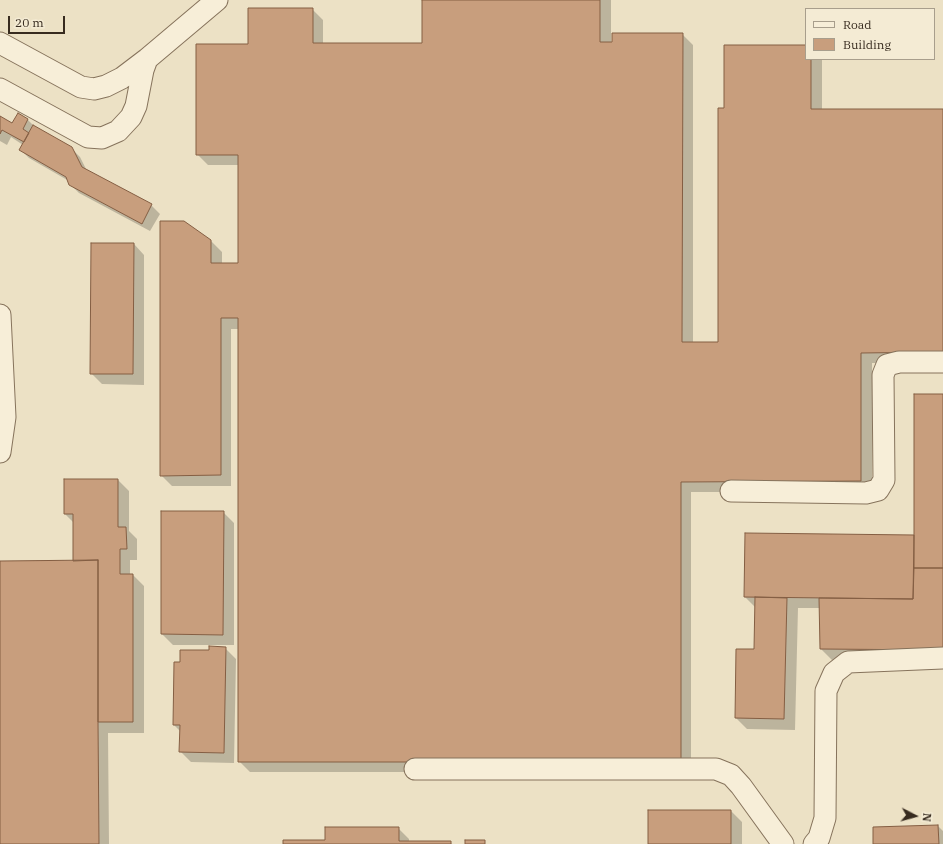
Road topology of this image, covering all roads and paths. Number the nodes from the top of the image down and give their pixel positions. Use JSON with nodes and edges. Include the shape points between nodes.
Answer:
{"nodes":[{"id":1,"x":217,"y":0,"type":"edge"},
{"id":2,"x":0,"y":43,"type":"edge"},
{"id":3,"x":147,"y":59,"type":"junction"},
{"id":4,"x":0,"y":89,"type":"edge"},
{"id":5,"x":0,"y":315,"type":"edge"},
{"id":6,"x":943,"y":362,"type":"edge"},
{"id":7,"x":0,"y":452,"type":"edge"},
{"id":8,"x":731,"y":491,"type":"dead end"},
{"id":9,"x":943,"y":658,"type":"edge"},
{"id":10,"x":415,"y":769,"type":"dead end"},
{"id":11,"x":783,"y":844,"type":"edge"},
{"id":12,"x":814,"y":844,"type":"edge"}],
"edges":[{"from":1,"to":3,"type":"lane"},
{"from":2,"to":3,"type":"lane","via":[[81,87],[94,89],[122,78]]},
{"from":3,"to":4,"type":"lane","via":[[131,117],[118,131],[102,138],[88,137]]},
{"from":5,"to":7,"type":"lane","via":[[5,418]]},
{"from":6,"to":8,"type":"lane","via":[[899,362],[888,365],[883,375],[884,480],[878,490],[866,493]]},
{"from":9,"to":12,"type":"lane","via":[[848,662],[834,672],[826,691],[825,818],[819,838]]},
{"from":10,"to":11,"type":"lane","via":[[716,769],[731,775],[741,786]]}]}
